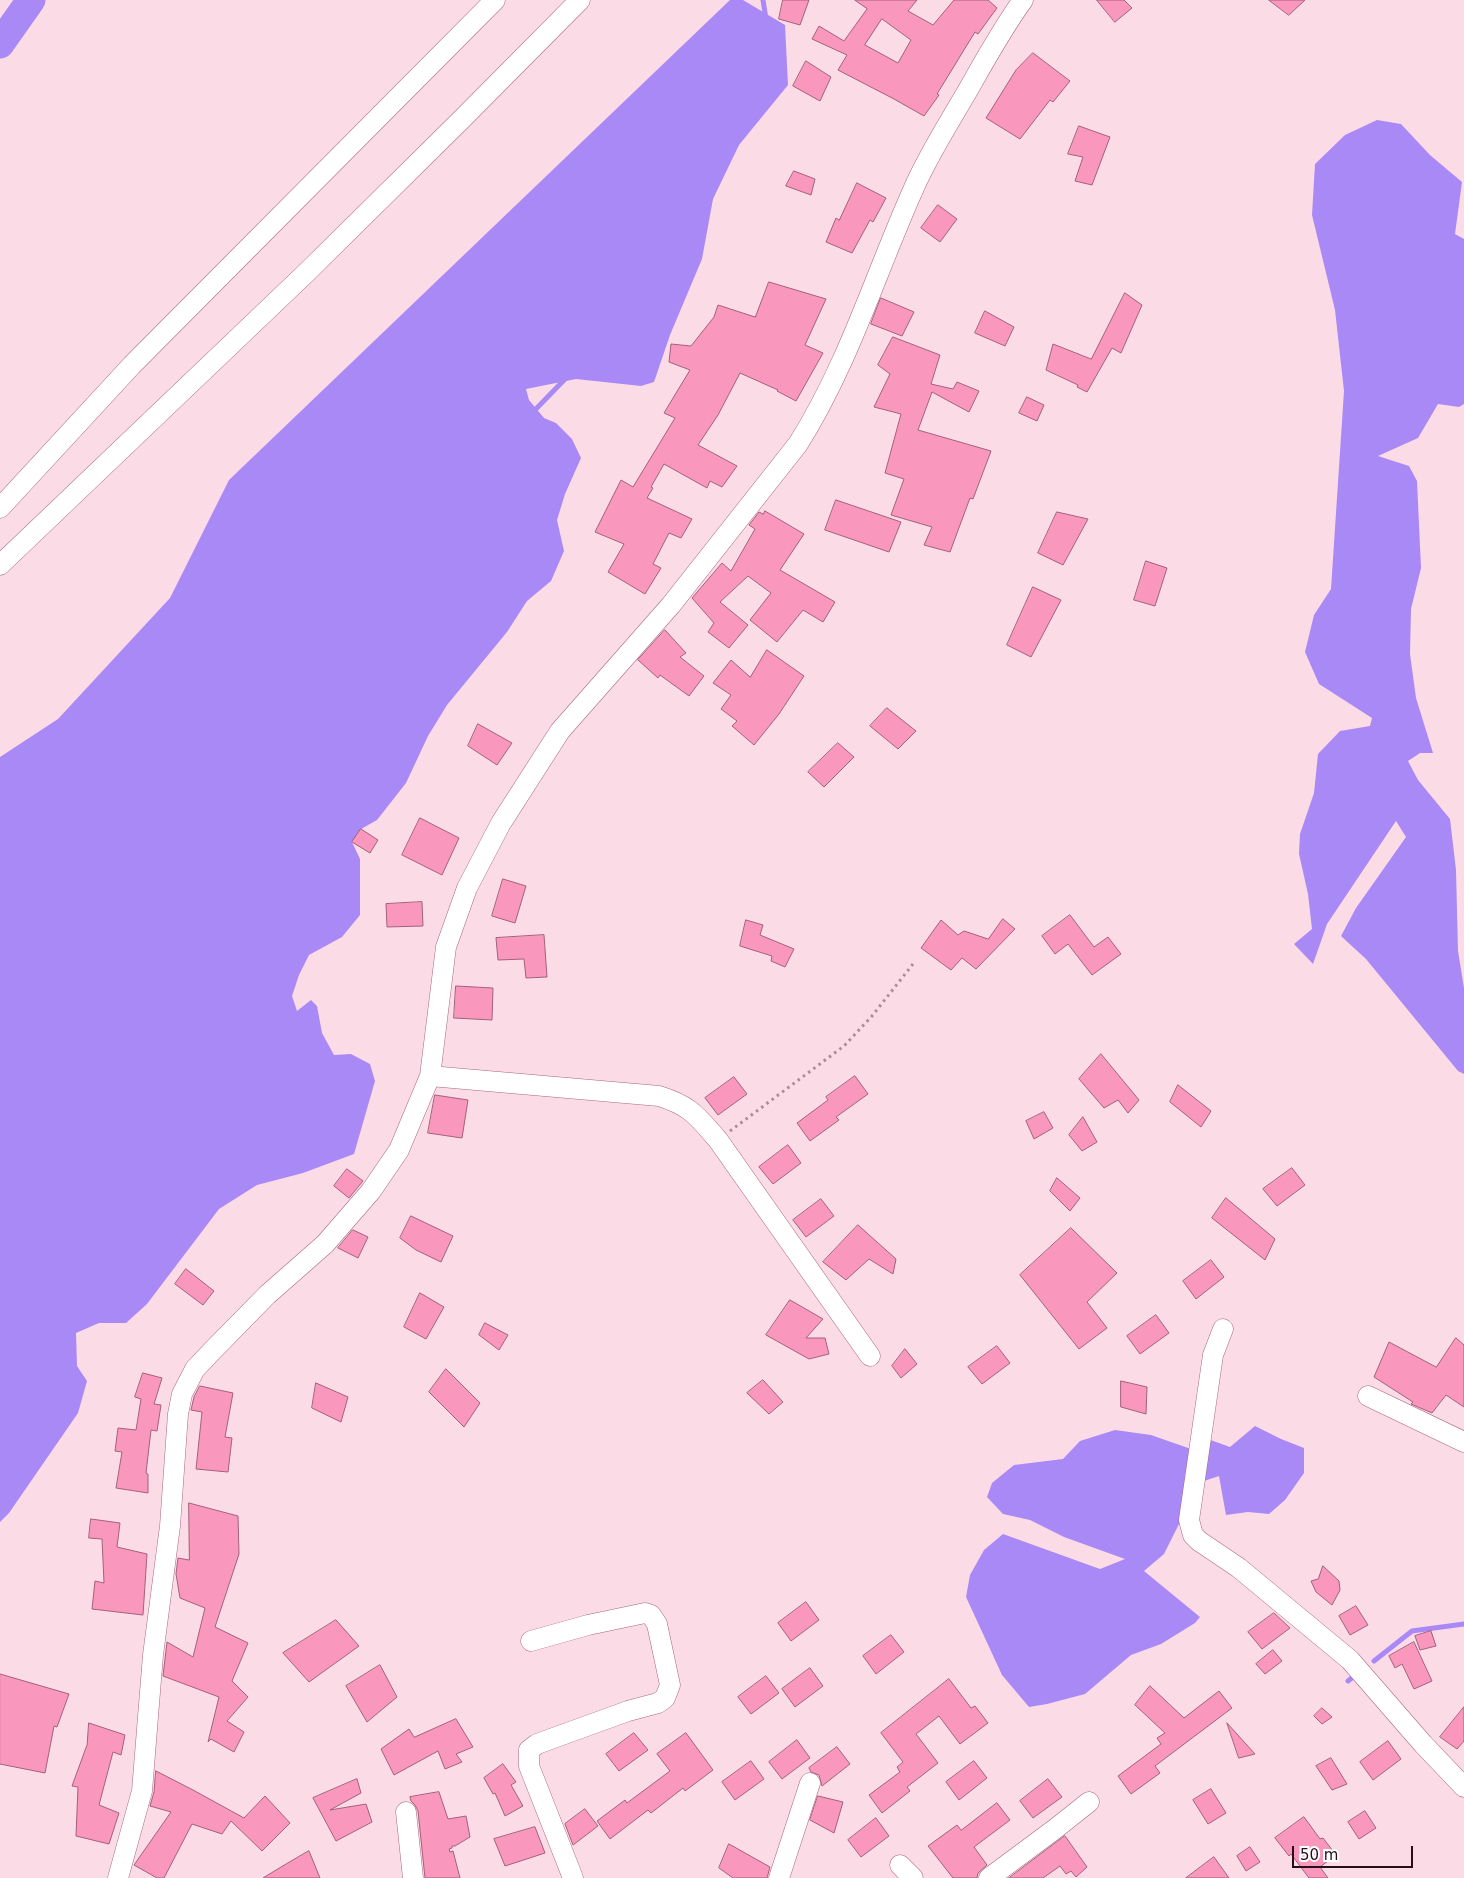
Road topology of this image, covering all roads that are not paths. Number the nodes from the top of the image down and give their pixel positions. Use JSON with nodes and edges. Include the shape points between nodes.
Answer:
{"nodes":[{"id":1,"x":495,"y":0,"type":"edge"},
{"id":2,"x":580,"y":0,"type":"edge"},
{"id":3,"x":1023,"y":0,"type":"edge"},
{"id":4,"x":0,"y":508,"type":"edge"},
{"id":5,"x":0,"y":565,"type":"edge"},
{"id":6,"x":430,"y":1076,"type":"junction"},
{"id":7,"x":1223,"y":1329,"type":"dead end"},
{"id":8,"x":870,"y":1356,"type":"dead end"},
{"id":9,"x":1368,"y":1396,"type":"dead end"},
{"id":10,"x":1464,"y":1442,"type":"edge"},
{"id":11,"x":531,"y":1641,"type":"dead end"},
{"id":12,"x":810,"y":1783,"type":"dead end"},
{"id":13,"x":1464,"y":1787,"type":"edge"},
{"id":14,"x":1089,"y":1802,"type":"dead end"},
{"id":15,"x":406,"y":1812,"type":"dead end"},
{"id":16,"x":118,"y":1878,"type":"edge"},
{"id":17,"x":413,"y":1878,"type":"edge"},
{"id":18,"x":573,"y":1878,"type":"edge"},
{"id":19,"x":778,"y":1878,"type":"edge"},
{"id":20,"x":989,"y":1878,"type":"edge"}],
"edges":[{"from":1,"to":4,"type":"street","via":[[132,365]]},
{"from":2,"to":5,"type":"street","via":[[307,272]]},
{"from":3,"to":6,"type":"street","via":[[942,133],[914,188],[855,332],[825,398],[802,438],[671,605],[560,731],[501,822],[467,888],[446,946]]},
{"from":6,"to":8,"type":"street","via":[[659,1096],[678,1102],[696,1114],[718,1140]]},
{"from":6,"to":16,"type":"street","via":[[399,1150],[371,1191],[325,1244],[267,1295],[195,1369],[182,1394],[170,1526],[153,1654],[142,1791]]},
{"from":7,"to":13,"type":"street","via":[[1213,1355],[1191,1502],[1189,1520],[1193,1534],[1350,1660]]},
{"from":9,"to":10,"type":"street"},
{"from":11,"to":18,"type":"street","via":[[588,1625],[652,1615],[657,1624],[670,1685],[665,1698],[658,1703],[545,1741],[528,1750],[529,1766]]},
{"from":12,"to":19,"type":"street"},
{"from":14,"to":20,"type":"street"},
{"from":15,"to":17,"type":"street"}]}
